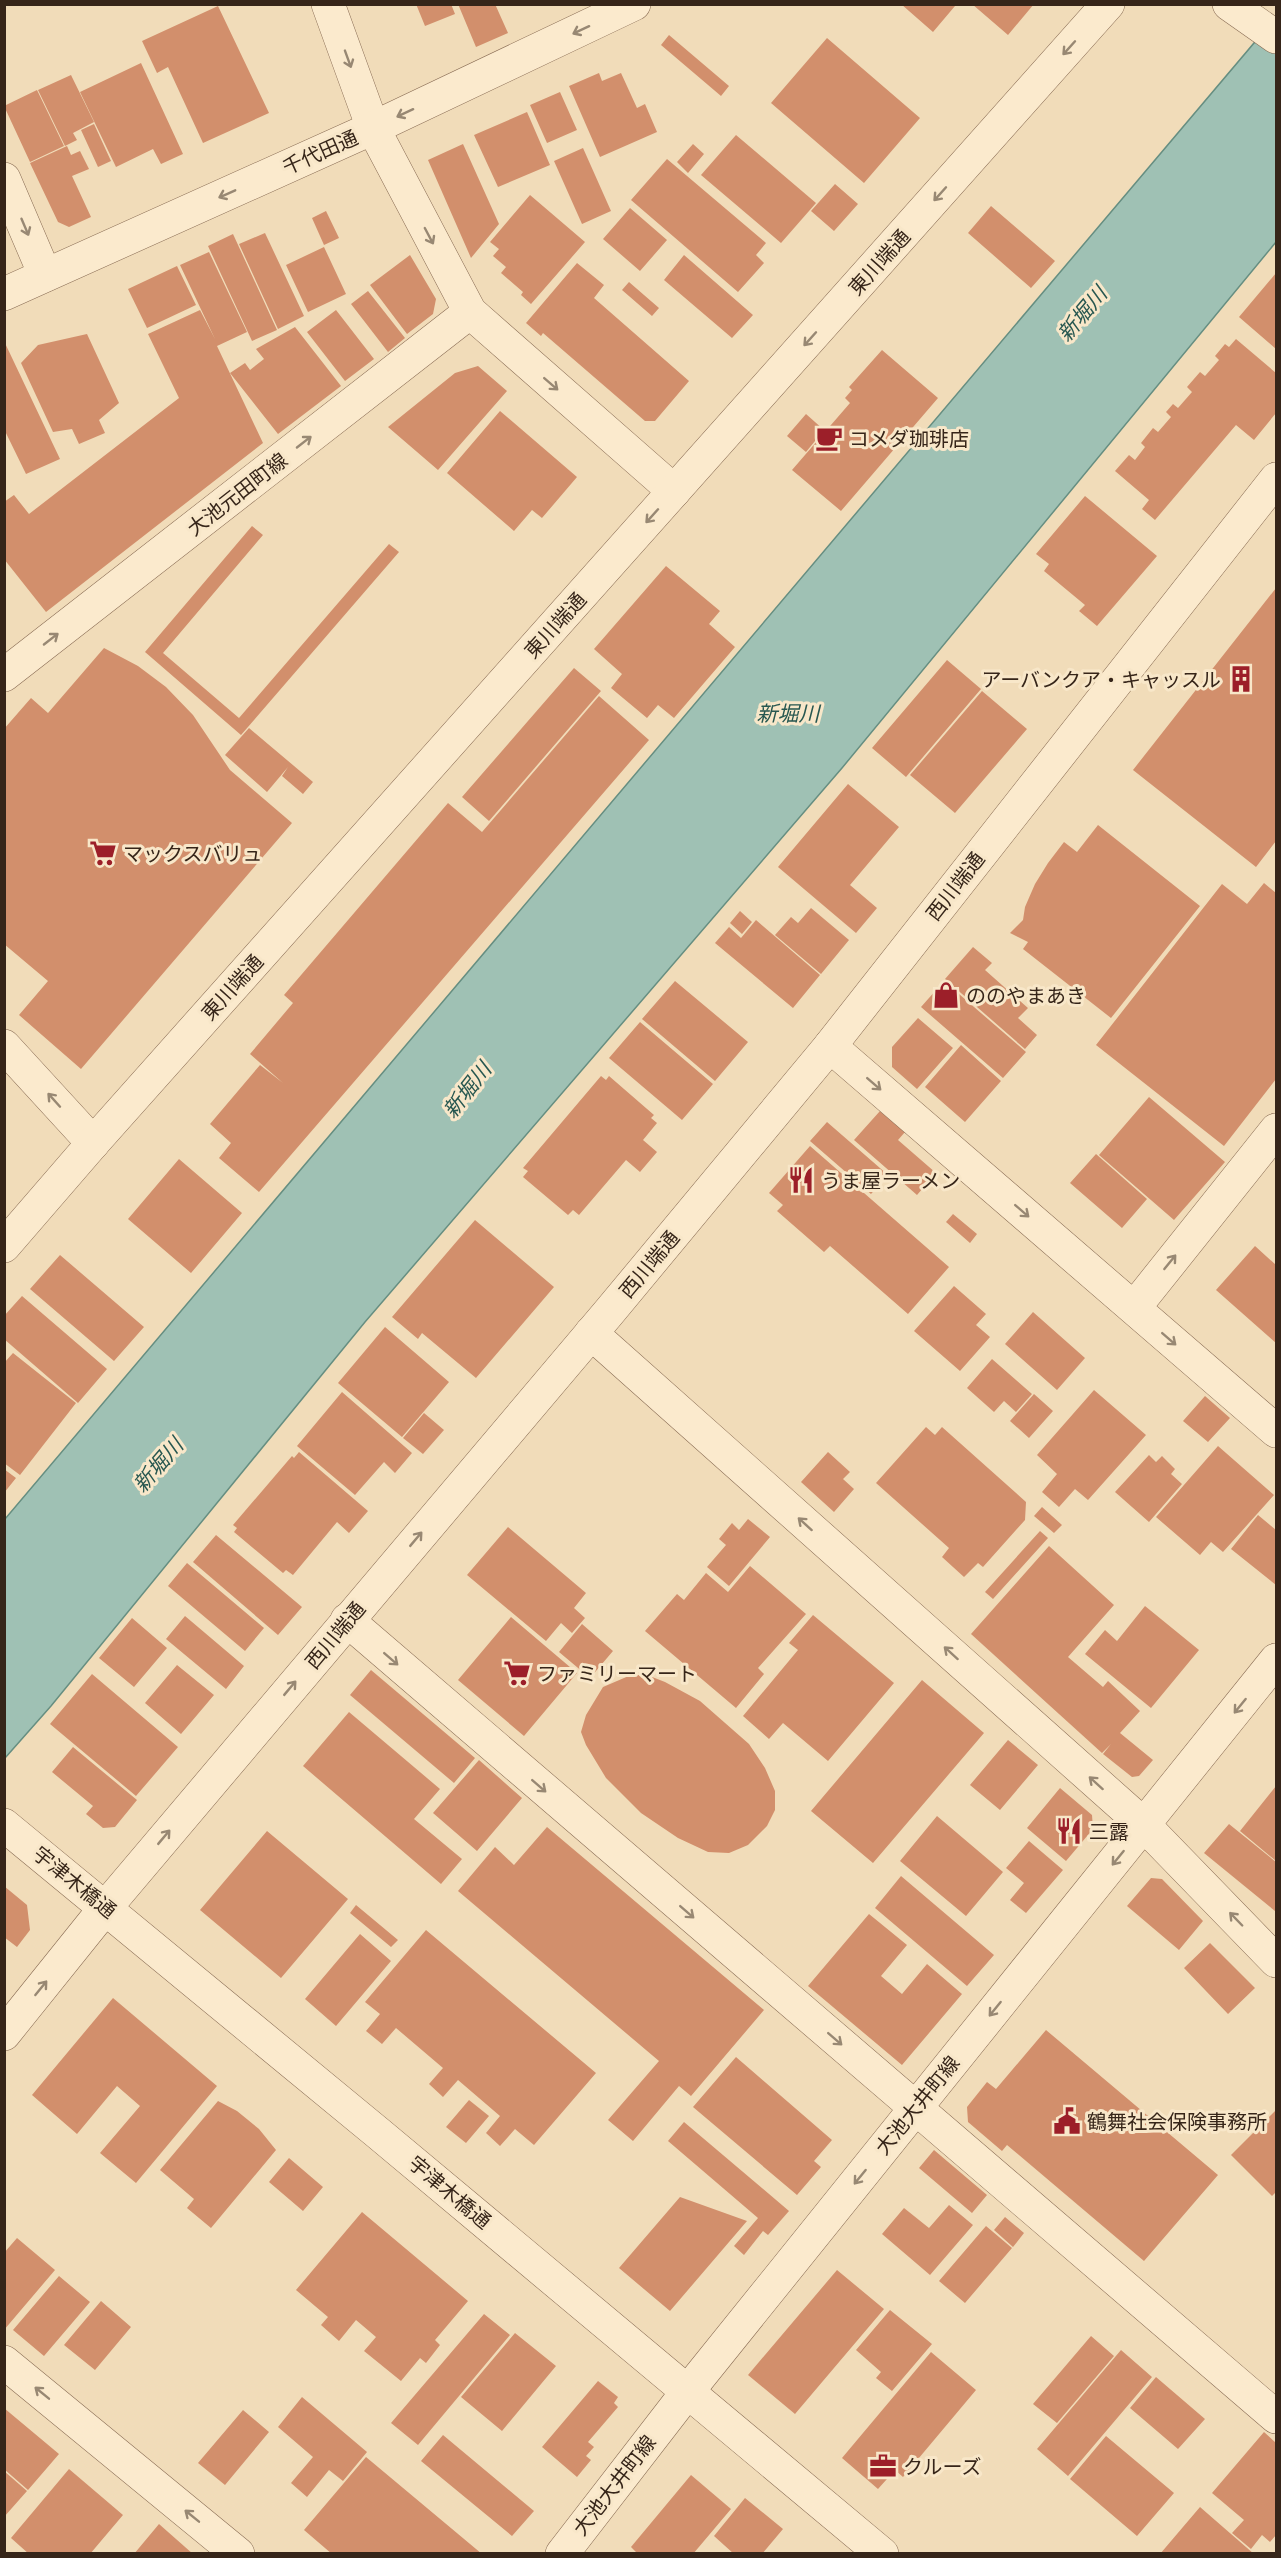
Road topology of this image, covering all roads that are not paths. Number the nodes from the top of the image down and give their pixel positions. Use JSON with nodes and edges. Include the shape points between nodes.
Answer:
{"nodes":[{"id":1,"x":328,"y":4,"type":"edge"},
{"id":2,"x":634,"y":4,"type":"edge"},
{"id":3,"x":1108,"y":4,"type":"edge"},
{"id":4,"x":1239,"y":11,"type":"edge"},
{"id":5,"x":1276,"y":37,"type":"edge"},
{"id":6,"x":373,"y":129,"type":"junction"},
{"id":7,"x":4,"y":179,"type":"edge"},
{"id":8,"x":45,"y":275,"type":"junction"},
{"id":9,"x":4,"y":294,"type":"edge"},
{"id":10,"x":470,"y":312,"type":"junction"},
{"id":11,"x":1276,"y":479,"type":"edge"},
{"id":12,"x":674,"y":492,"type":"junction"},
{"id":13,"x":4,"y":675,"type":"edge"},
{"id":14,"x":4,"y":1046,"type":"edge"},
{"id":15,"x":830,"y":1046,"type":"junction"},
{"id":16,"x":1276,"y":1130,"type":"edge"},
{"id":17,"x":93,"y":1143,"type":"junction"},
{"id":18,"x":4,"y":1246,"type":"edge"},
{"id":19,"x":1134,"y":1308,"type":"junction"},
{"id":20,"x":591,"y":1333,"type":"junction"},
{"id":21,"x":1276,"y":1431,"type":"edge"},
{"id":22,"x":347,"y":1620,"type":"junction"},
{"id":23,"x":1276,"y":1660,"type":"edge"},
{"id":24,"x":1144,"y":1825,"type":"junction"},
{"id":25,"x":10,"y":1830,"type":"edge"},
{"id":26,"x":106,"y":1907,"type":"junction"},
{"id":27,"x":1276,"y":1961,"type":"edge"},
{"id":28,"x":4,"y":2034,"type":"edge"},
{"id":29,"x":916,"y":2108,"type":"junction"},
{"id":30,"x":4,"y":2362,"type":"edge"},
{"id":31,"x":688,"y":2391,"type":"junction"},
{"id":32,"x":1276,"y":2416,"type":"edge"},
{"id":33,"x":238,"y":2553,"type":"edge"},
{"id":34,"x":562,"y":2553,"type":"edge"},
{"id":35,"x":882,"y":2553,"type":"edge"}],
"edges":[{"from":1,"to":6,"type":"street","one_way":true},
{"from":2,"to":6,"type":"street","name":"千代田通","one_way":true},
{"from":3,"to":12,"type":"street","name":"東川端通","one_way":true},
{"from":4,"to":5,"type":"street"},
{"from":6,"to":8,"type":"street","name":"千代田通","one_way":true},
{"from":6,"to":10,"type":"street","one_way":true},
{"from":7,"to":8,"type":"street","one_way":true},
{"from":8,"to":9,"type":"street","name":"千代田通"},
{"from":10,"to":12,"type":"street","one_way":true},
{"from":13,"to":10,"type":"street","name":"大池元田町線","one_way":true},
{"from":11,"to":15,"type":"street","name":"西川端通"},
{"from":12,"to":17,"type":"street","name":"東川端通","one_way":true},
{"from":17,"to":14,"type":"street","one_way":true},
{"from":15,"to":19,"type":"street","one_way":true},
{"from":15,"to":20,"type":"street","name":"西川端通"},
{"from":19,"to":16,"type":"street","one_way":true},
{"from":17,"to":18,"type":"street","name":"東川端通"},
{"from":19,"to":21,"type":"street","one_way":true},
{"from":22,"to":20,"type":"street","name":"西川端通","one_way":true},
{"from":24,"to":20,"type":"street","one_way":true},
{"from":26,"to":22,"type":"street","name":"西川端通","one_way":true},
{"from":22,"to":29,"type":"street","one_way":true},
{"from":23,"to":24,"type":"street","name":"大池大井町線","one_way":true},
{"from":27,"to":24,"type":"street","one_way":true},
{"from":24,"to":29,"type":"street","name":"大池大井町線","one_way":true},
{"from":25,"to":26,"type":"street","name":"宇津木橋通"},
{"from":28,"to":26,"type":"street","name":"西川端通","one_way":true},
{"from":26,"to":31,"type":"street","name":"宇津木橋通"},
{"from":29,"to":31,"type":"street","name":"大池大井町線","one_way":true},
{"from":29,"to":32,"type":"street"},
{"from":33,"to":30,"type":"street","one_way":true},
{"from":31,"to":34,"type":"street","name":"大池大井町線"},
{"from":31,"to":35,"type":"street","name":"宇津木橋通"}]}
